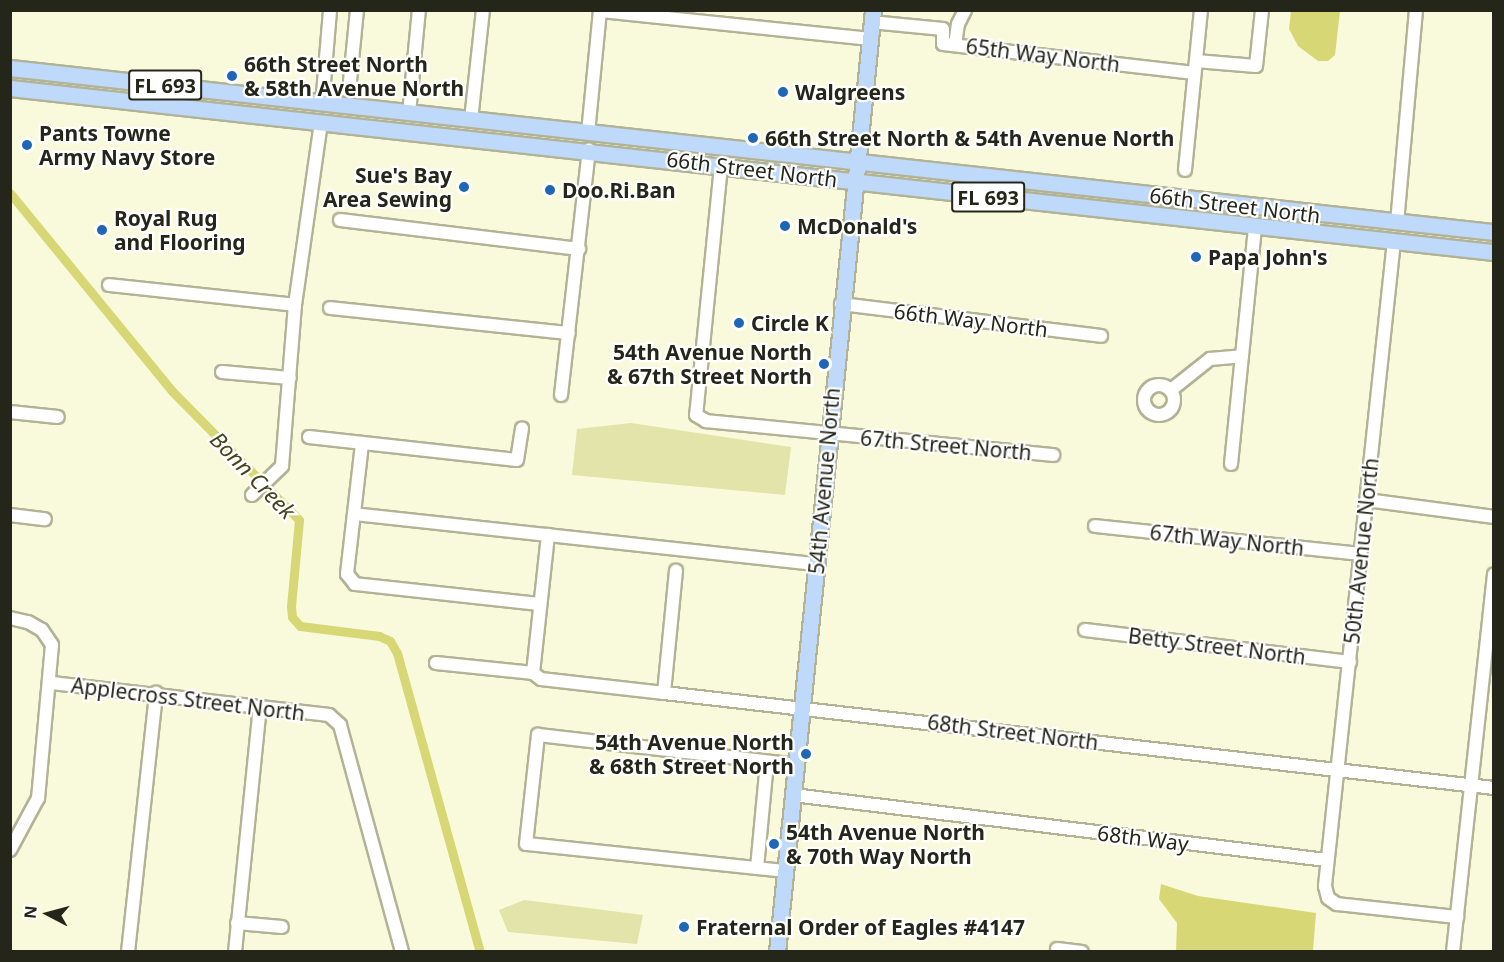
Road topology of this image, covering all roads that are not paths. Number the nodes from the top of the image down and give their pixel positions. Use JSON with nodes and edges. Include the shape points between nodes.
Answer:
{"nodes":[{"id":1,"x":330,"y":10,"type":"edge"},
{"id":2,"x":357,"y":10,"type":"edge"},
{"id":3,"x":419,"y":10,"type":"edge"},
{"id":4,"x":483,"y":10,"type":"edge"},
{"id":5,"x":965,"y":10,"type":"edge"},
{"id":6,"x":1201,"y":10,"type":"edge"},
{"id":7,"x":1262,"y":10,"type":"edge"},
{"id":8,"x":1416,"y":10,"type":"edge"},
{"id":9,"x":600,"y":11,"type":"edge"},
{"id":10,"x":872,"y":16,"type":"edge"},
{"id":11,"x":870,"y":39,"type":"junction"},
{"id":12,"x":955,"y":45,"type":"junction"},
{"id":13,"x":1195,"y":67,"type":"junction"},
{"id":14,"x":10,"y":68,"type":"edge"},
{"id":15,"x":350,"y":81,"type":"dead end"},
{"id":16,"x":10,"y":88,"type":"edge"},
{"id":17,"x":319,"y":103,"type":"junction"},
{"id":18,"x":196,"y":109,"type":"junction"},
{"id":19,"x":414,"y":113,"type":"junction"},
{"id":20,"x":471,"y":120,"type":"junction"},
{"id":21,"x":321,"y":123,"type":"junction"},
{"id":22,"x":588,"y":133,"type":"junction"},
{"id":23,"x":488,"y":140,"type":"junction"},
{"id":24,"x":685,"y":143,"type":"junction"},
{"id":25,"x":589,"y":150,"type":"junction"},
{"id":26,"x":857,"y":161,"type":"junction"},
{"id":27,"x":721,"y":165,"type":"junction"},
{"id":28,"x":1185,"y":170,"type":"dead end"},
{"id":29,"x":855,"y":182,"type":"junction"},
{"id":30,"x":1057,"y":184,"type":"junction"},
{"id":31,"x":1126,"y":192,"type":"junction"},
{"id":32,"x":1007,"y":199,"type":"junction"},
{"id":33,"x":1243,"y":205,"type":"junction"},
{"id":34,"x":1072,"y":206,"type":"junction"},
{"id":35,"x":1131,"y":213,"type":"junction"},
{"id":36,"x":340,"y":220,"type":"dead end"},
{"id":37,"x":1397,"y":223,"type":"junction"},
{"id":38,"x":1255,"y":227,"type":"junction"},
{"id":39,"x":1294,"y":231,"type":"junction"},
{"id":40,"x":1474,"y":231,"type":"junction"},
{"id":41,"x":1494,"y":232,"type":"edge"},
{"id":42,"x":1394,"y":241,"type":"junction"},
{"id":43,"x":579,"y":249,"type":"junction"},
{"id":44,"x":1494,"y":252,"type":"edge"},
{"id":45,"x":109,"y":285,"type":"dead end"},
{"id":46,"x":841,"y":304,"type":"junction"},
{"id":47,"x":295,"y":305,"type":"junction"},
{"id":48,"x":330,"y":308,"type":"dead end"},
{"id":49,"x":569,"y":333,"type":"junction"},
{"id":50,"x":1101,"y":336,"type":"dead end"},
{"id":51,"x":1242,"y":356,"type":"junction"},
{"id":52,"x":222,"y":372,"type":"dead end"},
{"id":53,"x":291,"y":378,"type":"junction"},
{"id":54,"x":1171,"y":390,"type":"dead end"},
{"id":55,"x":561,"y":395,"type":"dead end"},
{"id":56,"x":10,"y":412,"type":"edge"},
{"id":57,"x":58,"y":417,"type":"dead end"},
{"id":58,"x":522,"y":428,"type":"dead end"},
{"id":59,"x":827,"y":434,"type":"junction"},
{"id":60,"x":309,"y":437,"type":"dead end"},
{"id":61,"x":362,"y":444,"type":"junction"},
{"id":62,"x":1053,"y":455,"type":"dead end"},
{"id":63,"x":1231,"y":464,"type":"dead end"},
{"id":64,"x":255,"y":492,"type":"dead end"},
{"id":65,"x":1366,"y":500,"type":"junction"},
{"id":66,"x":354,"y":514,"type":"junction"},
{"id":67,"x":10,"y":515,"type":"edge"},
{"id":68,"x":1494,"y":517,"type":"edge"},
{"id":69,"x":45,"y":519,"type":"dead end"},
{"id":70,"x":1095,"y":526,"type":"dead end"},
{"id":71,"x":548,"y":535,"type":"junction"},
{"id":72,"x":1360,"y":554,"type":"junction"},
{"id":73,"x":816,"y":564,"type":"junction"},
{"id":74,"x":676,"y":571,"type":"dead end"},
{"id":75,"x":1494,"y":574,"type":"edge"},
{"id":76,"x":540,"y":604,"type":"junction"},
{"id":77,"x":10,"y":618,"type":"edge"},
{"id":78,"x":1085,"y":630,"type":"dead end"},
{"id":79,"x":1350,"y":662,"type":"junction"},
{"id":80,"x":436,"y":663,"type":"dead end"},
{"id":81,"x":533,"y":673,"type":"junction"},
{"id":82,"x":52,"y":682,"type":"junction"},
{"id":83,"x":156,"y":693,"type":"junction"},
{"id":84,"x":664,"y":693,"type":"junction"},
{"id":85,"x":260,"y":707,"type":"junction"},
{"id":86,"x":802,"y":707,"type":"junction"},
{"id":87,"x":767,"y":762,"type":"junction"},
{"id":88,"x":796,"y":765,"type":"junction"},
{"id":89,"x":1337,"y":769,"type":"junction"},
{"id":90,"x":1471,"y":785,"type":"junction"},
{"id":91,"x":1494,"y":788,"type":"edge"},
{"id":92,"x":793,"y":795,"type":"junction"},
{"id":93,"x":10,"y":850,"type":"edge"},
{"id":94,"x":1326,"y":860,"type":"junction"},
{"id":95,"x":757,"y":868,"type":"junction"},
{"id":96,"x":785,"y":871,"type":"junction"},
{"id":97,"x":1456,"y":916,"type":"junction"},
{"id":98,"x":237,"y":923,"type":"junction"},
{"id":99,"x":282,"y":927,"type":"dead end"},
{"id":100,"x":1057,"y":949,"type":"dead end"},
{"id":101,"x":128,"y":951,"type":"edge"},
{"id":102,"x":234,"y":951,"type":"edge"},
{"id":103,"x":402,"y":951,"type":"edge"},
{"id":104,"x":777,"y":951,"type":"edge"},
{"id":105,"x":1082,"y":951,"type":"edge"},
{"id":106,"x":1453,"y":951,"type":"edge"}],
"edges":[{"from":1,"to":17,"type":"street"},
{"from":2,"to":15,"type":"street"},
{"from":3,"to":19,"type":"street"},
{"from":4,"to":20,"type":"street"},
{"from":5,"to":12,"type":"street"},
{"from":6,"to":13,"type":"street"},
{"from":7,"to":13,"type":"street","name":"65th Way North","via":[[1257,66]]},
{"from":8,"to":37,"type":"street"},
{"from":9,"to":11,"type":"street"},
{"from":9,"to":22,"type":"street"},
{"from":10,"to":11,"type":"main road","name":"54th Avenue North"},
{"from":10,"to":12,"type":"street","name":"65th Way North","via":[[944,29],[943,44]]},
{"from":11,"to":26,"type":"main road","name":"54th Avenue North"},
{"from":12,"to":13,"type":"street","name":"65th Way North"},
{"from":13,"to":28,"type":"street"},
{"from":14,"to":17,"type":"main road","name":"66th Street North","number":"FL 693"},
{"from":16,"to":18,"type":"main road","name":"66th Street North","number":"FL 693"},
{"from":17,"to":18,"type":"main road","via":[[298,111],[209,101]]},
{"from":17,"to":19,"type":"main road","name":"66th Street North","number":"FL 693"},
{"from":18,"to":21,"type":"main road","name":"66th Street North","number":"FL 693"},
{"from":19,"to":20,"type":"main road","name":"66th Street North","number":"FL 693"},
{"from":19,"to":21,"type":"main road","via":[[407,121],[336,116]]},
{"from":20,"to":22,"type":"main road","name":"66th Street North","number":"FL 693"},
{"from":21,"to":23,"type":"main road","name":"66th Street North","number":"FL 693"},
{"from":21,"to":47,"type":"street"},
{"from":22,"to":23,"type":"main road","via":[[571,140]]},
{"from":22,"to":24,"type":"main road","name":"66th Street North","number":"FL 693"},
{"from":23,"to":25,"type":"main road","name":"66th Street North","number":"FL 693"},
{"from":24,"to":25,"type":"main road","via":[[665,150],[609,146]]},
{"from":24,"to":26,"type":"main road","name":"66th Street North","number":"FL 693"},
{"from":25,"to":27,"type":"main road","name":"66th Street North","number":"FL 693"},
{"from":25,"to":43,"type":"street"},
{"from":26,"to":29,"type":"main road","name":"54th Avenue North"},
{"from":26,"to":30,"type":"main road","name":"66th Street North","number":"FL 693"},
{"from":27,"to":29,"type":"main road","name":"66th Street North","number":"FL 693"},
{"from":27,"to":59,"type":"street","name":"67th Street North","via":[[696,415],[706,421]]},
{"from":29,"to":32,"type":"main road","name":"66th Street North","number":"FL 693"},
{"from":29,"to":46,"type":"main road","name":"54th Avenue North"},
{"from":30,"to":31,"type":"main road","name":"66th Street North","number":"FL 693"},
{"from":30,"to":32,"type":"main road","via":[[1053,192],[1020,190]]},
{"from":31,"to":33,"type":"main road","name":"66th Street North","number":"FL 693"},
{"from":31,"to":34,"type":"main road","via":[[1114,199],[1079,197]]},
{"from":32,"to":34,"type":"main road","name":"66th Street North","number":"FL 693"},
{"from":33,"to":35,"type":"main road","via":[[1226,212],[1141,203]]},
{"from":33,"to":37,"type":"main road","name":"66th Street North","number":"FL 693"},
{"from":34,"to":35,"type":"main road","name":"66th Street North","number":"FL 693"},
{"from":35,"to":38,"type":"main road","name":"66th Street North","number":"FL 693"},
{"from":36,"to":43,"type":"street"},
{"from":37,"to":39,"type":"main road","via":[[1381,230],[1321,224]]},
{"from":37,"to":40,"type":"main road","name":"66th Street North","number":"FL 693"},
{"from":38,"to":39,"type":"main road","name":"66th Street North","number":"FL 693"},
{"from":38,"to":51,"type":"street"},
{"from":39,"to":42,"type":"main road","name":"66th Street North","number":"FL 693"},
{"from":40,"to":41,"type":"main road","name":"66th Street North","number":"FL 693"},
{"from":40,"to":42,"type":"main road","via":[[1456,238],[1412,234]]},
{"from":42,"to":44,"type":"main road","name":"66th Street North","number":"FL 693"},
{"from":42,"to":65,"type":"street","name":"50th Avenue North"},
{"from":43,"to":49,"type":"street"},
{"from":45,"to":47,"type":"street"},
{"from":46,"to":50,"type":"street","name":"66th Way North"},
{"from":46,"to":59,"type":"main road","name":"54th Avenue North"},
{"from":47,"to":53,"type":"street"},
{"from":48,"to":49,"type":"street"},
{"from":49,"to":55,"type":"street"},
{"from":51,"to":54,"type":"street","via":[[1210,359]]},
{"from":51,"to":63,"type":"street"},
{"from":52,"to":53,"type":"street"},
{"from":53,"to":64,"type":"street","via":[[282,466]]},
{"from":56,"to":57,"type":"street"},
{"from":58,"to":61,"type":"street","via":[[517,460]]},
{"from":59,"to":62,"type":"street","name":"67th Street North"},
{"from":59,"to":73,"type":"main road","name":"54th Avenue North"},
{"from":60,"to":61,"type":"street"},
{"from":61,"to":66,"type":"street"},
{"from":65,"to":68,"type":"street"},
{"from":65,"to":72,"type":"street","name":"50th Avenue North"},
{"from":66,"to":71,"type":"street"},
{"from":66,"to":76,"type":"street","via":[[347,574],[355,584]]},
{"from":67,"to":69,"type":"street"},
{"from":70,"to":72,"type":"street","name":"67th Way North"},
{"from":71,"to":73,"type":"street"},
{"from":71,"to":76,"type":"street"},
{"from":72,"to":79,"type":"street","name":"50th Avenue North"},
{"from":73,"to":86,"type":"main road","name":"54th Avenue North"},
{"from":74,"to":84,"type":"street"},
{"from":75,"to":90,"type":"street"},
{"from":76,"to":81,"type":"street"},
{"from":77,"to":82,"type":"street","name":"Applecross Street North","via":[[28,622],[46,635],[52,645]]},
{"from":78,"to":79,"type":"street","name":"Betty Street North"},
{"from":79,"to":89,"type":"street","name":"50th Avenue North"},
{"from":80,"to":81,"type":"street","name":"68th Street North"},
{"from":81,"to":84,"type":"street","name":"68th Street North","via":[[541,678]]},
{"from":82,"to":83,"type":"street","name":"Applecross Street North"},
{"from":82,"to":93,"type":"street","via":[[38,798]]},
{"from":83,"to":85,"type":"street","name":"Applecross Street North"},
{"from":83,"to":101,"type":"street"},
{"from":84,"to":86,"type":"street","name":"68th Street North"},
{"from":85,"to":98,"type":"street"},
{"from":85,"to":103,"type":"street","name":"Applecross Street North","via":[[329,715],[340,724]]},
{"from":86,"to":88,"type":"main road","name":"54th Avenue North"},
{"from":86,"to":89,"type":"street","name":"68th Street North"},
{"from":87,"to":88,"type":"street"},
{"from":87,"to":95,"type":"street"},
{"from":87,"to":95,"type":"street","via":[[538,735],[526,844]]},
{"from":88,"to":92,"type":"main road","name":"54th Avenue North"},
{"from":89,"to":90,"type":"street","name":"68th Street North"},
{"from":89,"to":94,"type":"street","name":"50th Avenue North"},
{"from":90,"to":91,"type":"street","name":"68th Street North"},
{"from":90,"to":97,"type":"street"},
{"from":92,"to":94,"type":"street","name":"68th Way"},
{"from":92,"to":96,"type":"main road","name":"54th Avenue North"},
{"from":94,"to":97,"type":"street","via":[[1328,898],[1337,904]]},
{"from":95,"to":96,"type":"street"},
{"from":96,"to":104,"type":"main road","name":"54th Avenue North"},
{"from":97,"to":106,"type":"street"},
{"from":98,"to":99,"type":"street"},
{"from":98,"to":102,"type":"street"},
{"from":100,"to":105,"type":"street"}]}
